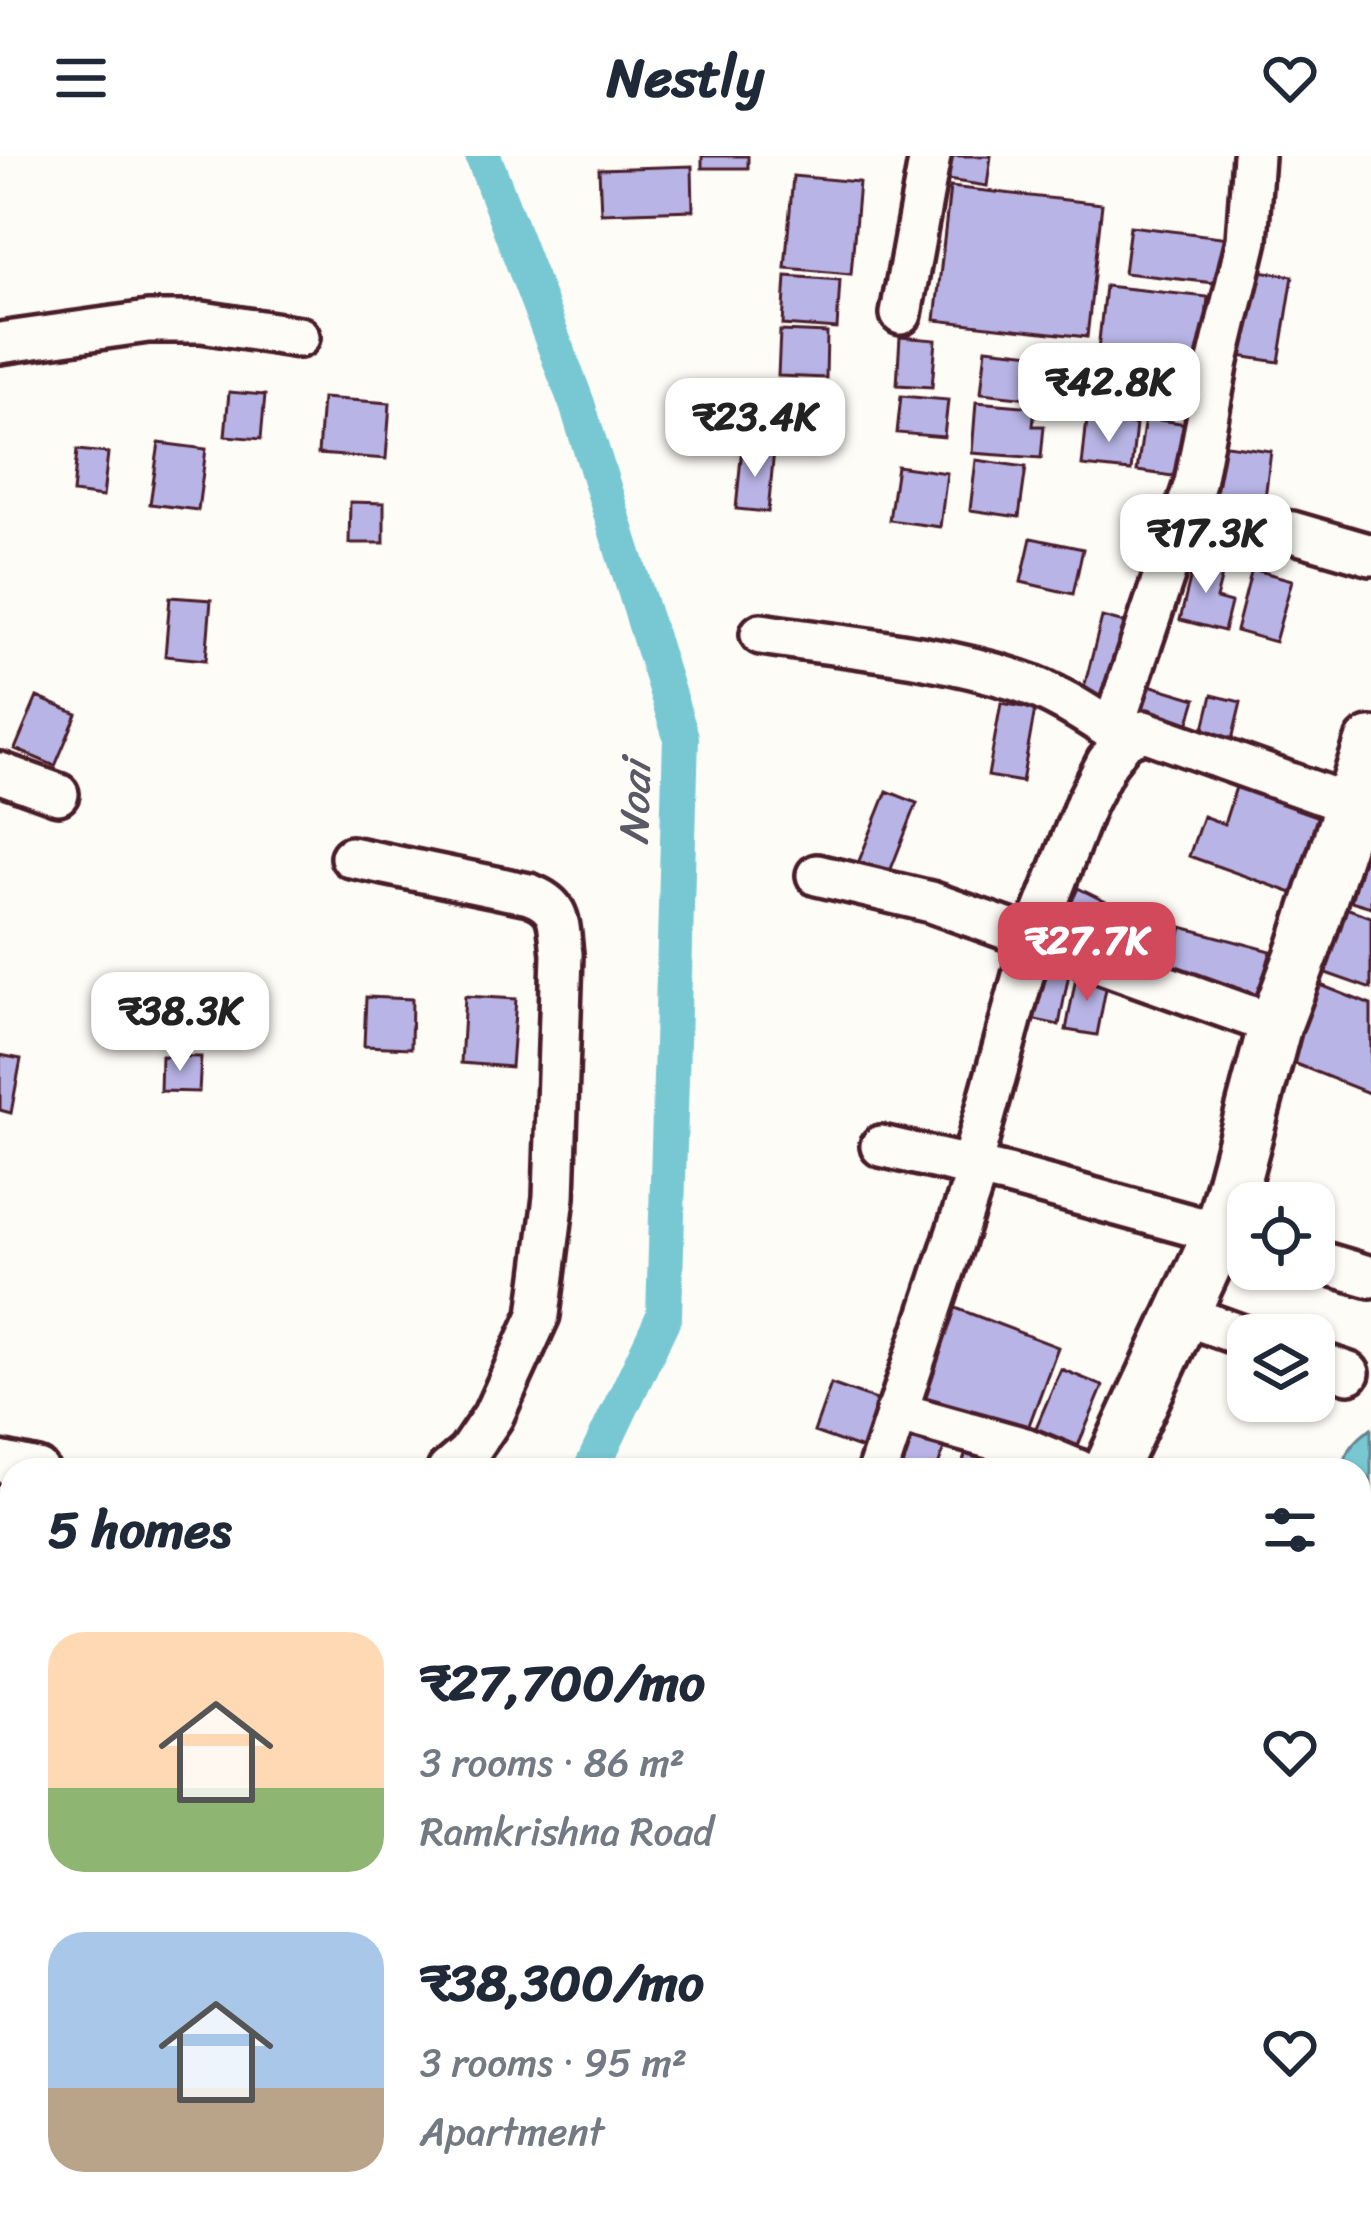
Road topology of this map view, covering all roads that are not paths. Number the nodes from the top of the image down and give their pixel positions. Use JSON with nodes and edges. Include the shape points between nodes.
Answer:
{"nodes":[{"id":1,"x":930,"y":156,"type":"edge"},
{"id":2,"x":1253,"y":156,"type":"edge"},
{"id":3,"x":901,"y":314,"type":"dead end"},
{"id":4,"x":299,"y":337,"type":"dead end"},
{"id":5,"x":0,"y":343,"type":"edge"},
{"id":6,"x":1180,"y":520,"type":"junction"},
{"id":7,"x":1371,"y":555,"type":"edge"},
{"id":8,"x":761,"y":634,"type":"dead end"},
{"id":9,"x":1117,"y":734,"type":"junction"},
{"id":10,"x":1371,"y":744,"type":"edge"},
{"id":11,"x":0,"y":773,"type":"edge"},
{"id":12,"x":58,"y":794,"type":"dead end"},
{"id":13,"x":1362,"y":808,"type":"edge"},
{"id":14,"x":351,"y":857,"type":"dead end"},
{"id":15,"x":817,"y":875,"type":"dead end"},
{"id":16,"x":1033,"y":939,"type":"junction"},
{"id":17,"x":1275,"y":1025,"type":"junction"},
{"id":18,"x":881,"y":1146,"type":"dead end"},
{"id":19,"x":975,"y":1167,"type":"junction"},
{"id":20,"x":1245,"y":1182,"type":"edge"},
{"id":21,"x":1227,"y":1235,"type":"edge"},
{"id":22,"x":1227,"y":1247,"type":"edge"},
{"id":23,"x":1335,"y":1266,"type":"edge"},
{"id":24,"x":1371,"y":1277,"type":"edge"},
{"id":25,"x":1182,"y":1314,"type":"junction"},
{"id":26,"x":1227,"y":1330,"type":"edge"},
{"id":27,"x":896,"y":1412,"type":"junction"},
{"id":28,"x":462,"y":1458,"type":"edge"},
{"id":29,"x":882,"y":1458,"type":"edge"},
{"id":30,"x":1049,"y":1458,"type":"edge"},
{"id":31,"x":1116,"y":1458,"type":"edge"}],
"edges":[{"from":1,"to":3,"type":"street"},
{"from":2,"to":6,"type":"street","via":[[1247,240]]},
{"from":4,"to":5,"type":"street","via":[[148,322]]},
{"from":6,"to":7,"type":"street","via":[[1292,532]]},
{"from":6,"to":9,"type":"street"},
{"from":8,"to":9,"type":"street","via":[[1020,681]]},
{"from":9,"to":13,"type":"street","via":[[1144,731]]},
{"from":9,"to":16,"type":"street"},
{"from":10,"to":13,"type":"street"},
{"from":11,"to":12,"type":"street"},
{"from":13,"to":17,"type":"street"},
{"from":14,"to":28,"type":"street","via":[[529,894],[557,915],[554,1197],[538,1316],[493,1416]]},
{"from":15,"to":16,"type":"street","via":[[931,902]]},
{"from":16,"to":17,"type":"street"},
{"from":16,"to":19,"type":"street"},
{"from":17,"to":20,"type":"street"},
{"from":18,"to":19,"type":"street"},
{"from":19,"to":21,"type":"street"},
{"from":19,"to":27,"type":"street"},
{"from":22,"to":25,"type":"street"},
{"from":23,"to":24,"type":"street"},
{"from":25,"to":26,"type":"street"},
{"from":25,"to":31,"type":"street"},
{"from":27,"to":29,"type":"street"},
{"from":27,"to":30,"type":"street"}]}
